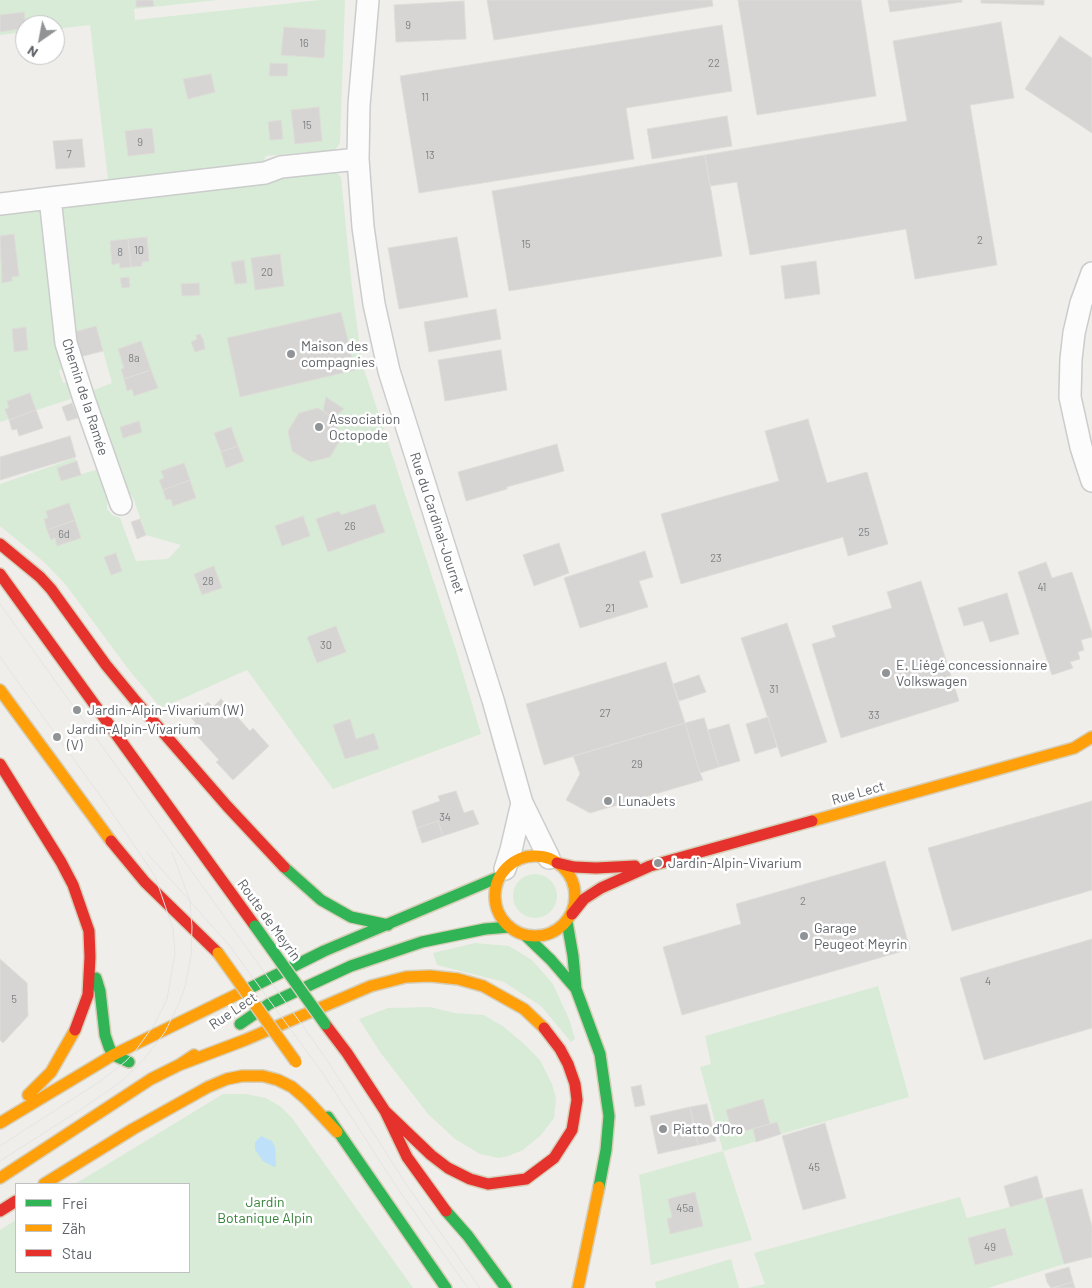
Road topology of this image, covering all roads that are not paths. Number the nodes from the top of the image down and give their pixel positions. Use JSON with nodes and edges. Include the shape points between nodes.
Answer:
{"nodes":[{"id":1,"x":368,"y":0,"type":"edge"},
{"id":2,"x":358,"y":159,"type":"junction"},
{"id":3,"x":50,"y":198,"type":"junction"},
{"id":4,"x":0,"y":204,"type":"edge"},
{"id":5,"x":1092,"y":273,"type":"edge"},
{"id":6,"x":1092,"y":481,"type":"edge"},
{"id":7,"x":121,"y":504,"type":"dead end"},
{"id":8,"x":0,"y":544,"type":"edge"},
{"id":9,"x":0,"y":574,"type":"edge"},
{"id":10,"x":0,"y":690,"type":"edge"},
{"id":11,"x":1092,"y":737,"type":"edge"},
{"id":12,"x":1074,"y":748,"type":"junction"},
{"id":13,"x":1092,"y":748,"type":"edge"},
{"id":14,"x":0,"y":764,"type":"edge"},
{"id":15,"x":0,"y":783,"type":"edge"},
{"id":16,"x":23,"y":799,"type":"junction"},
{"id":17,"x":522,"y":803,"type":"junction"},
{"id":18,"x":553,"y":861,"type":"junction"},
{"id":19,"x":650,"y":866,"type":"junction"},
{"id":20,"x":502,"y":873,"type":"junction"},
{"id":21,"x":569,"y":918,"type":"junction"},
{"id":22,"x":388,"y":925,"type":"junction"},
{"id":23,"x":509,"y":927,"type":"junction"},
{"id":24,"x":526,"y":936,"type":"junction"},
{"id":25,"x":90,"y":957,"type":"junction"},
{"id":26,"x":576,"y":989,"type":"junction"},
{"id":27,"x":269,"y":1004,"type":"junction"},
{"id":28,"x":234,"y":1016,"type":"dead end"},
{"id":29,"x":113,"y":1054,"type":"junction"},
{"id":30,"x":143,"y":1055,"type":"dead end"},
{"id":31,"x":179,"y":1065,"type":"junction"},
{"id":32,"x":298,"y":1066,"type":"dead end"},
{"id":33,"x":315,"y":1094,"type":"dead end"},
{"id":34,"x":385,"y":1111,"type":"junction"},
{"id":35,"x":0,"y":1122,"type":"edge"},
{"id":36,"x":337,"y":1132,"type":"junction"},
{"id":37,"x":0,"y":1178,"type":"edge"},
{"id":38,"x":46,"y":1183,"type":"edge"},
{"id":39,"x":15,"y":1202,"type":"edge"},
{"id":40,"x":0,"y":1211,"type":"edge"},
{"id":41,"x":446,"y":1288,"type":"edge"},
{"id":42,"x":506,"y":1288,"type":"edge"},
{"id":43,"x":578,"y":1288,"type":"edge"}],
"edges":[{"from":1,"to":2,"type":"street","name":"Rue du Cardinal-Journet"},
{"from":2,"to":3,"type":"street","via":[[281,167],[265,174]]},
{"from":2,"to":17,"type":"street","name":"Rue du Cardinal-Journet","via":[[374,304],[389,370],[493,700]]},
{"from":3,"to":4,"type":"street"},
{"from":3,"to":7,"type":"street","name":"Chemin de la Ramée","via":[[66,343]]},
{"from":5,"to":6,"type":"street","via":[[1074,333],[1070,397]]},
{"from":8,"to":22,"type":"main road","via":[[40,577],[134,699],[291,874],[321,900],[351,917]]},
{"from":9,"to":34,"type":"main road","name":"Route de Meyrin","bridge":true,"via":[[347,1053]]},
{"from":10,"to":32,"type":"main road","bridge":true,"via":[[145,882],[218,953]]},
{"from":11,"to":12,"type":"main road","name":"Rue Lect"},
{"from":12,"to":13,"type":"main road","name":"Rue Lect"},
{"from":12,"to":19,"type":"main road","name":"Rue Lect"},
{"from":14,"to":16,"type":"main road"},
{"from":15,"to":16,"type":"street"},
{"from":16,"to":25,"type":"main road","via":[[73,886],[89,931]]},
{"from":17,"to":18,"type":"street","name":"Rue du Cardinal-Journet"},
{"from":17,"to":20,"type":"street","name":"Rue du Cardinal-Journet"},
{"from":18,"to":19,"type":"main road","name":"Rue Lect","via":[[574,867]]},
{"from":18,"to":20,"type":"main road","via":[[540,856],[521,858]]},
{"from":18,"to":21,"type":"main road","via":[[568,873],[574,886],[576,900]]},
{"from":19,"to":21,"type":"main road","name":"Rue Lect","via":[[601,888],[584,899]]},
{"from":20,"to":22,"type":"main road","name":"Rue Lect"},
{"from":20,"to":23,"type":"main road","via":[[495,890],[495,904]]},
{"from":21,"to":24,"type":"main road","via":[[548,934]]},
{"from":21,"to":26,"type":"main road"},
{"from":22,"to":29,"type":"main road","name":"Rue Lect","via":[[324,951]]},
{"from":23,"to":24,"type":"main road"},
{"from":23,"to":27,"type":"main road","name":"Rue Lect","via":[[422,942],[351,966]]},
{"from":24,"to":26,"type":"main road"},
{"from":25,"to":29,"type":"main road","via":[[100,991],[105,1035]]},
{"from":25,"to":35,"type":"main road","via":[[88,995],[67,1047],[51,1072]]},
{"from":26,"to":43,"type":"main road","via":[[600,1054],[609,1116],[606,1150]]},
{"from":27,"to":28,"type":"main road"},
{"from":27,"to":31,"type":"main road","name":"Rue Lect"},
{"from":29,"to":30,"type":"main road","via":[[128,1062]]},
{"from":29,"to":35,"type":"main road","name":"Rue Lect"},
{"from":31,"to":34,"type":"main road","via":[[371,986],[406,977],[430,976],[483,986],[524,1009],[560,1049],[575,1084],[577,1100],[572,1130],[554,1158],[526,1178],[488,1184],[448,1168]]},
{"from":31,"to":37,"type":"main road","name":"Rue Lect","via":[[151,1079]]},
{"from":33,"to":36,"type":"main road"},
{"from":34,"to":42,"type":"main road","name":"Route de Meyrin","via":[[407,1157]]},
{"from":36,"to":38,"type":"main road","via":[[292,1087],[263,1076],[242,1076],[208,1087]]},
{"from":36,"to":41,"type":"main road"},
{"from":39,"to":40,"type":"main road"}]}
